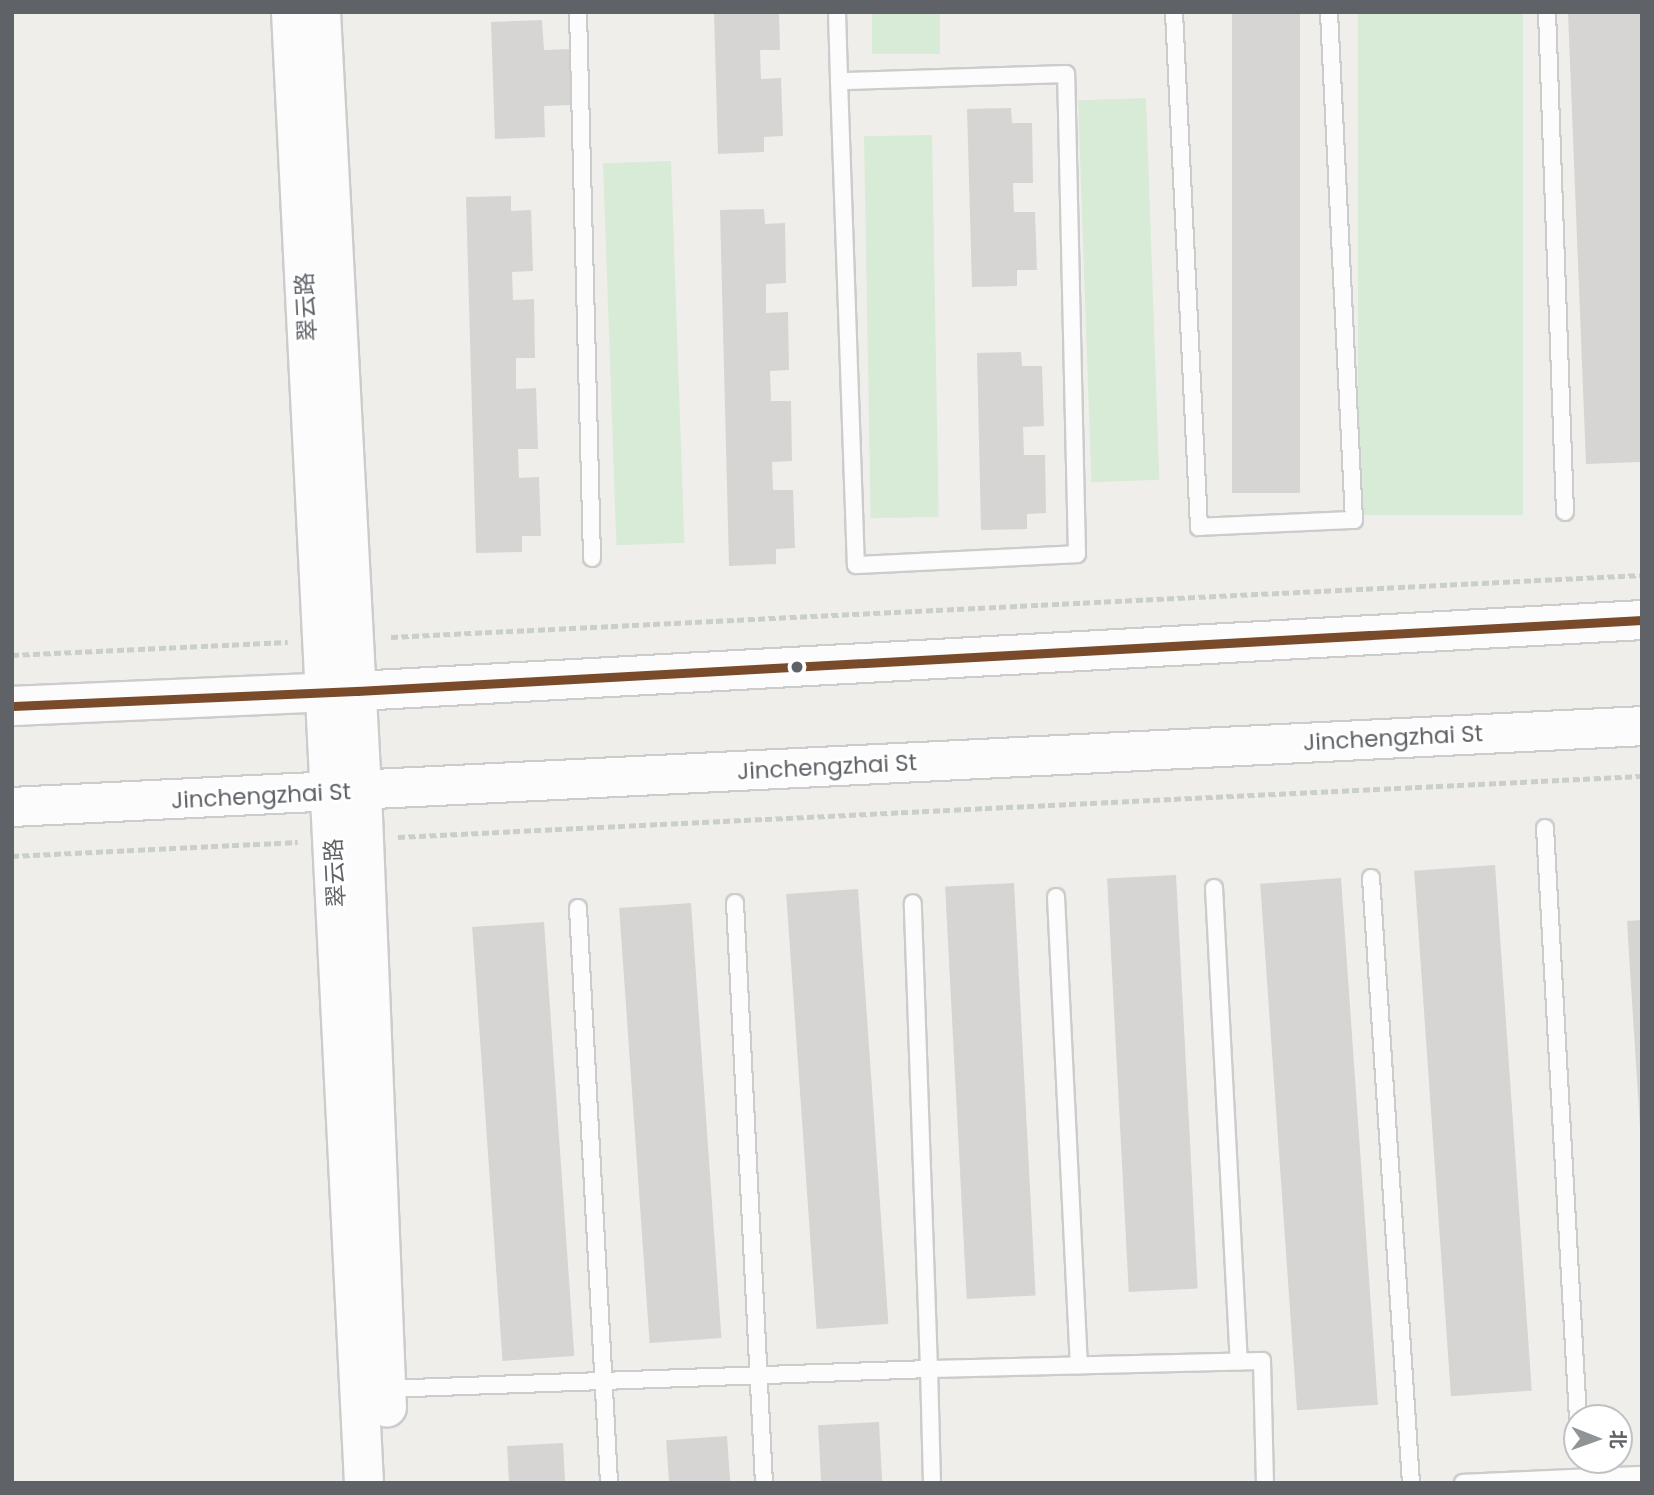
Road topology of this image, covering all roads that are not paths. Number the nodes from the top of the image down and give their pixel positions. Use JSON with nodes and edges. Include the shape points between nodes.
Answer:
{"nodes":[{"id":1,"x":291,"y":12,"type":"edge"},
{"id":2,"x":321,"y":12,"type":"edge"},
{"id":3,"x":579,"y":12,"type":"edge"},
{"id":4,"x":837,"y":12,"type":"edge"},
{"id":5,"x":1174,"y":12,"type":"edge"},
{"id":6,"x":1328,"y":12,"type":"edge"},
{"id":7,"x":1547,"y":12,"type":"edge"},
{"id":8,"x":839,"y":81,"type":"junction"},
{"id":9,"x":1565,"y":512,"type":"dead end"},
{"id":10,"x":592,"y":558,"type":"dead end"},
{"id":11,"x":1642,"y":620,"type":"edge"},
{"id":12,"x":339,"y":639,"type":"junction"},
{"id":13,"x":342,"y":692,"type":"junction"},
{"id":14,"x":12,"y":706,"type":"edge"},
{"id":15,"x":1642,"y":726,"type":"edge"},
{"id":16,"x":347,"y":792,"type":"junction"},
{"id":17,"x":12,"y":807,"type":"edge"},
{"id":18,"x":1545,"y":828,"type":"dead end"},
{"id":19,"x":1371,"y":878,"type":"dead end"},
{"id":20,"x":1214,"y":888,"type":"dead end"},
{"id":21,"x":1056,"y":897,"type":"dead end"},
{"id":22,"x":735,"y":903,"type":"dead end"},
{"id":23,"x":914,"y":903,"type":"dead end"},
{"id":24,"x":578,"y":908,"type":"dead end"},
{"id":25,"x":1239,"y":1361,"type":"junction"},
{"id":26,"x":1079,"y":1365,"type":"junction"},
{"id":27,"x":929,"y":1369,"type":"junction"},
{"id":28,"x":759,"y":1376,"type":"junction"},
{"id":29,"x":603,"y":1381,"type":"junction"},
{"id":30,"x":372,"y":1388,"type":"junction"},
{"id":31,"x":1577,"y":1404,"type":"edge"},
{"id":32,"x":1642,"y":1475,"type":"edge"},
{"id":33,"x":1582,"y":1480,"type":"edge"},
{"id":34,"x":364,"y":1483,"type":"edge"},
{"id":35,"x":391,"y":1483,"type":"edge"},
{"id":36,"x":609,"y":1483,"type":"edge"},
{"id":37,"x":764,"y":1483,"type":"edge"},
{"id":38,"x":932,"y":1483,"type":"edge"},
{"id":39,"x":1265,"y":1483,"type":"edge"},
{"id":40,"x":1411,"y":1483,"type":"edge"},
{"id":41,"x":1463,"y":1483,"type":"edge"}],
"edges":[{"from":1,"to":12,"type":"main road","name":"翠云路"},
{"from":2,"to":12,"type":"main road","name":"翠云路"},
{"from":3,"to":10,"type":"lane"},
{"from":4,"to":8,"type":"lane"},
{"from":5,"to":6,"type":"lane","via":[[1199,527],[1353,520]]},
{"from":7,"to":9,"type":"lane"},
{"from":8,"to":8,"type":"lane","via":[[856,565],[1077,554],[1066,74]]},
{"from":11,"to":13,"type":"main road"},
{"from":12,"to":13,"type":"main road","name":"翠云路"},
{"from":13,"to":14,"type":"main road"},
{"from":13,"to":16,"type":"main road","name":"翠云路"},
{"from":15,"to":16,"type":"main road","name":"Jinchengzhai St"},
{"from":16,"to":17,"type":"main road","name":"Jinchengzhai St"},
{"from":16,"to":30,"type":"main road","name":"翠云路"},
{"from":18,"to":31,"type":"lane"},
{"from":19,"to":40,"type":"lane"},
{"from":20,"to":25,"type":"lane"},
{"from":21,"to":26,"type":"lane"},
{"from":22,"to":28,"type":"lane"},
{"from":23,"to":27,"type":"lane"},
{"from":24,"to":29,"type":"lane"},
{"from":25,"to":26,"type":"lane"},
{"from":25,"to":39,"type":"lane","via":[[1262,1361]]},
{"from":26,"to":27,"type":"lane"},
{"from":27,"to":28,"type":"lane"},
{"from":27,"to":38,"type":"lane"},
{"from":28,"to":29,"type":"lane"},
{"from":28,"to":37,"type":"lane"},
{"from":29,"to":30,"type":"lane"},
{"from":29,"to":36,"type":"lane"},
{"from":30,"to":34,"type":"main road","name":"翠云路"},
{"from":30,"to":35,"type":"main road","name":"翠云路"},
{"from":32,"to":33,"type":"lane"},
{"from":33,"to":41,"type":"lane"}]}
